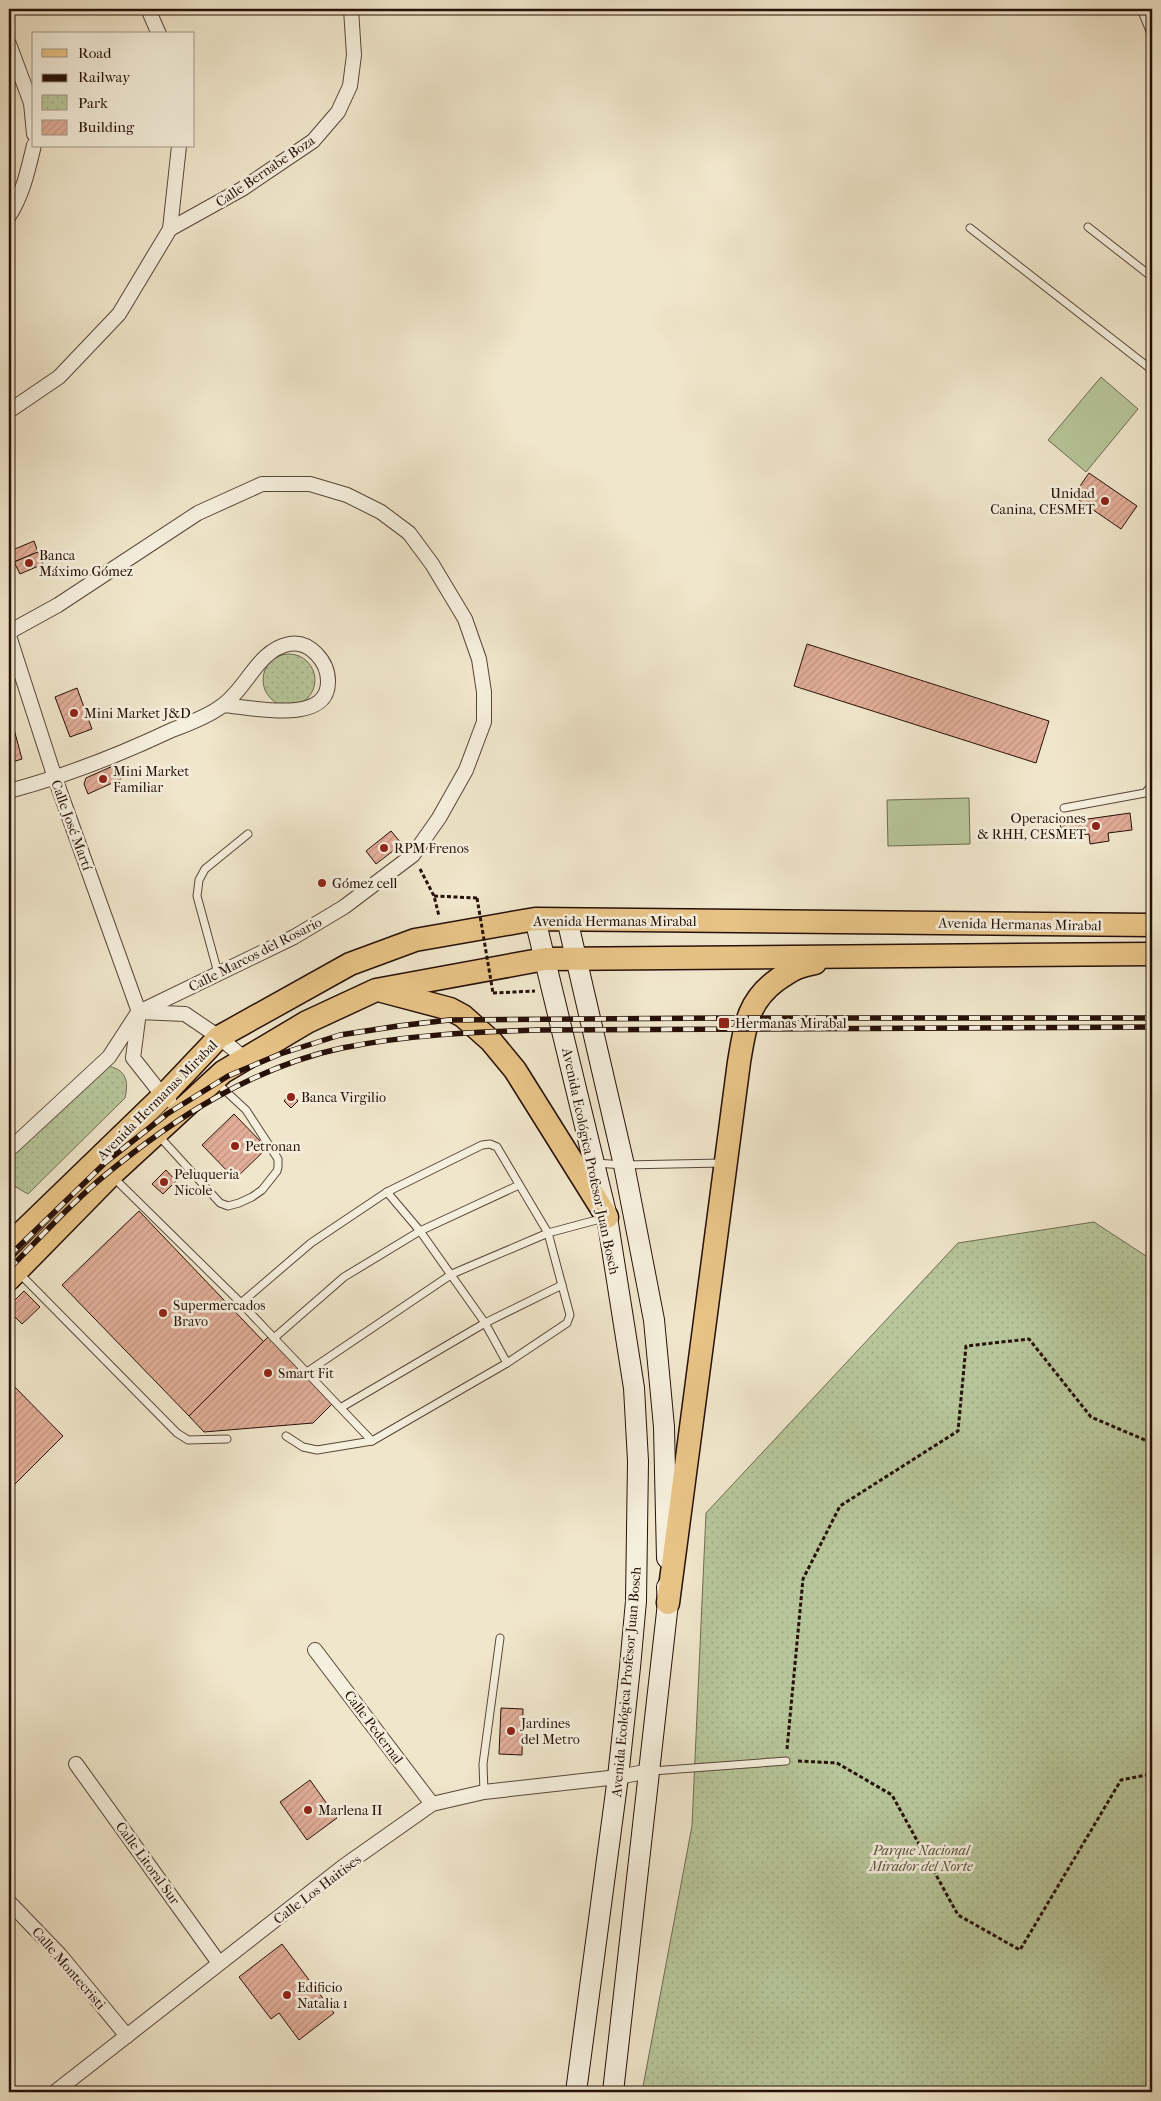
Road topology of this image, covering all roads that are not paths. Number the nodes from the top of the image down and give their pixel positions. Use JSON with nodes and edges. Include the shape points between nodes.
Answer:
{"nodes":[{"id":1,"x":148,"y":9,"type":"edge"},
{"id":2,"x":351,"y":9,"type":"edge"},
{"id":3,"x":1141,"y":9,"type":"edge"},
{"id":4,"x":159,"y":32,"type":"edge"},
{"id":5,"x":1152,"y":36,"type":"edge"},
{"id":6,"x":9,"y":44,"type":"edge"},
{"id":7,"x":32,"y":113,"type":"edge"},
{"id":8,"x":33,"y":148,"type":"edge"},
{"id":9,"x":179,"y":148,"type":"edge"},
{"id":10,"x":9,"y":216,"type":"edge"},
{"id":11,"x":1088,"y":227,"type":"dead end"},
{"id":12,"x":970,"y":228,"type":"dead end"},
{"id":13,"x":170,"y":229,"type":"junction"},
{"id":14,"x":1152,"y":277,"type":"edge"},
{"id":15,"x":1152,"y":370,"type":"edge"},
{"id":16,"x":9,"y":411,"type":"edge"},
{"id":17,"x":9,"y":632,"type":"edge"},
{"id":18,"x":9,"y":636,"type":"edge"},
{"id":19,"x":224,"y":705,"type":"junction"},
{"id":20,"x":55,"y":778,"type":"junction"},
{"id":21,"x":1152,"y":786,"type":"edge"},
{"id":22,"x":9,"y":791,"type":"edge"},
{"id":23,"x":1064,"y":808,"type":"dead end"},
{"id":24,"x":248,"y":834,"type":"dead end"},
{"id":25,"x":535,"y":919,"type":"junction"},
{"id":26,"x":567,"y":919,"type":"junction"},
{"id":27,"x":1152,"y":925,"type":"edge"},
{"id":28,"x":1152,"y":954,"type":"edge"},
{"id":29,"x":863,"y":956,"type":"junction"},
{"id":30,"x":575,"y":958,"type":"junction"},
{"id":31,"x":546,"y":959,"type":"junction"},
{"id":32,"x":218,"y":973,"type":"junction"},
{"id":33,"x":376,"y":990,"type":"junction"},
{"id":34,"x":139,"y":1012,"type":"junction"},
{"id":35,"x":220,"y":1037,"type":"junction"},
{"id":36,"x":246,"y":1059,"type":"junction"},
{"id":37,"x":214,"y":1080,"type":"junction"},
{"id":38,"x":163,"y":1096,"type":"junction"},
{"id":39,"x":182,"y":1110,"type":"junction"},
{"id":40,"x":156,"y":1133,"type":"junction"},
{"id":41,"x":9,"y":1147,"type":"edge"},
{"id":42,"x":727,"y":1162,"type":"junction"},
{"id":43,"x":594,"y":1163,"type":"junction"},
{"id":44,"x":624,"y":1165,"type":"junction"},
{"id":45,"x":111,"y":1175,"type":"junction"},
{"id":46,"x":519,"y":1185,"type":"junction"},
{"id":47,"x":387,"y":1192,"type":"junction"},
{"id":48,"x":607,"y":1217,"type":"junction"},
{"id":49,"x":420,"y":1232,"type":"junction"},
{"id":50,"x":548,"y":1233,"type":"junction"},
{"id":51,"x":9,"y":1245,"type":"edge"},
{"id":52,"x":452,"y":1274,"type":"junction"},
{"id":53,"x":13,"y":1275,"type":"edge"},
{"id":54,"x":562,"y":1285,"type":"junction"},
{"id":55,"x":241,"y":1303,"type":"junction"},
{"id":56,"x":485,"y":1323,"type":"junction"},
{"id":57,"x":274,"y":1338,"type":"junction"},
{"id":58,"x":507,"y":1363,"type":"junction"},
{"id":59,"x":308,"y":1372,"type":"junction"},
{"id":60,"x":342,"y":1407,"type":"junction"},
{"id":61,"x":286,"y":1436,"type":"dead end"},
{"id":62,"x":227,"y":1439,"type":"dead end"},
{"id":63,"x":372,"y":1441,"type":"junction"},
{"id":64,"x":668,"y":1604,"type":"junction"},
{"id":65,"x":500,"y":1638,"type":"dead end"},
{"id":66,"x":315,"y":1650,"type":"dead end"},
{"id":67,"x":786,"y":1761,"type":"road end"},
{"id":68,"x":76,"y":1764,"type":"dead end"},
{"id":69,"x":650,"y":1771,"type":"junction"},
{"id":70,"x":618,"y":1777,"type":"junction"},
{"id":71,"x":484,"y":1792,"type":"junction"},
{"id":72,"x":432,"y":1804,"type":"junction"},
{"id":73,"x":9,"y":1902,"type":"edge"},
{"id":74,"x":219,"y":1963,"type":"junction"},
{"id":75,"x":127,"y":2036,"type":"junction"},
{"id":76,"x":55,"y":2092,"type":"edge"},
{"id":77,"x":576,"y":2092,"type":"edge"},
{"id":78,"x":613,"y":2092,"type":"edge"}],
"edges":[{"from":1,"to":4,"type":"street"},
{"from":2,"to":13,"type":"street","name":"Calle Bernabe Boza","via":[[354,55],[350,86],[338,112],[313,141],[242,189]]},
{"from":3,"to":5,"type":"lane"},
{"from":6,"to":7,"type":"street"},
{"from":8,"to":10,"type":"street","via":[[28,174]]},
{"from":9,"to":13,"type":"street"},
{"from":11,"to":14,"type":"lane"},
{"from":12,"to":15,"type":"lane"},
{"from":13,"to":16,"type":"street","via":[[120,314],[59,377]]},
{"from":17,"to":32,"type":"street","name":"Calle Marcos del Rosario","via":[[58,605],[198,513],[262,484],[310,484],[347,495],[381,512],[409,533],[451,593],[466,619],[479,659],[484,722],[466,770],[439,818],[412,855],[344,908],[294,937]]},
{"from":18,"to":20,"type":"street","name":"Calle José Martí"},
{"from":19,"to":19,"type":"street","via":[[279,711],[312,707],[322,700],[328,676],[322,660],[311,649],[301,644],[290,644],[269,654]]},
{"from":19,"to":20,"type":"street","via":[[118,756]]},
{"from":20,"to":22,"type":"street"},
{"from":20,"to":34,"type":"street","name":"Calle José Martí"},
{"from":21,"to":23,"type":"lane","via":[[1145,793]]},
{"from":24,"to":32,"type":"lane","via":[[205,869],[199,880],[197,896]]},
{"from":25,"to":26,"type":"main road","name":"Avenida Hermanas Mirabal"},
{"from":25,"to":31,"type":"street","name":"Avenida Ecológica Profesor Juan Bosch"},
{"from":25,"to":35,"type":"main road","name":"Avenida Hermanas Mirabal","via":[[415,940],[350,964]]},
{"from":26,"to":27,"type":"main road","name":"Avenida Hermanas Mirabal"},
{"from":26,"to":30,"type":"street","name":"Avenida Ecológica Profesor Juan Bosch"},
{"from":28,"to":29,"type":"main road","name":"Avenida Hermanas Mirabal"},
{"from":29,"to":30,"type":"main road","name":"Avenida Hermanas Mirabal"},
{"from":29,"to":42,"type":"main road","via":[[795,967],[764,990],[753,1004],[741,1052]]},
{"from":30,"to":31,"type":"main road","name":"Avenida Hermanas Mirabal"},
{"from":30,"to":44,"type":"street","name":"Avenida Ecológica Profesor Juan Bosch"},
{"from":31,"to":33,"type":"main road","name":"Avenida Hermanas Mirabal"},
{"from":31,"to":43,"type":"street","name":"Avenida Ecológica Profesor Juan Bosch"},
{"from":32,"to":34,"type":"street","name":"Calle Marcos del Rosario"},
{"from":33,"to":36,"type":"main road","name":"Avenida Hermanas Mirabal","via":[[307,1022]]},
{"from":33,"to":48,"type":"main road","via":[[450,1009],[491,1041],[515,1070]]},
{"from":34,"to":35,"type":"street","via":[[185,1014]]},
{"from":34,"to":38,"type":"street","via":[[133,1058]]},
{"from":34,"to":41,"type":"street","via":[[109,1057]]},
{"from":35,"to":36,"type":"street"},
{"from":35,"to":38,"type":"main road","name":"Avenida Hermanas Mirabal"},
{"from":36,"to":37,"type":"main road","name":"Avenida Hermanas Mirabal"},
{"from":37,"to":39,"type":"main road","name":"Avenida Hermanas Mirabal"},
{"from":37,"to":40,"type":"lane","via":[[246,1110],[278,1159],[277,1171],[262,1190],[239,1203],[228,1206],[220,1203]]},
{"from":38,"to":39,"type":"street"},
{"from":38,"to":51,"type":"main road","name":"Avenida Hermanas Mirabal"},
{"from":39,"to":40,"type":"main road","name":"Avenida Hermanas Mirabal"},
{"from":40,"to":45,"type":"main road","name":"Avenida Hermanas Mirabal"},
{"from":42,"to":44,"type":"lane"},
{"from":42,"to":64,"type":"main road"},
{"from":43,"to":44,"type":"lane"},
{"from":43,"to":48,"type":"street","name":"Avenida Ecológica Profesor Juan Bosch"},
{"from":44,"to":64,"type":"street","name":"Avenida Ecológica Profesor Juan Bosch","via":[[654,1320],[664,1427]]},
{"from":45,"to":53,"type":"main road","name":"Avenida Hermanas Mirabal"},
{"from":45,"to":55,"type":"lane"},
{"from":46,"to":47,"type":"lane","via":[[497,1147],[490,1144]]},
{"from":46,"to":49,"type":"lane"},
{"from":46,"to":50,"type":"lane"},
{"from":47,"to":49,"type":"lane"},
{"from":47,"to":55,"type":"lane","via":[[311,1243]]},
{"from":48,"to":50,"type":"lane"},
{"from":48,"to":70,"type":"street","name":"Avenida Ecológica Profesor Juan Bosch","via":[[634,1388],[638,1461],[636,1601]]},
{"from":49,"to":52,"type":"lane"},
{"from":49,"to":57,"type":"lane","via":[[344,1277]]},
{"from":50,"to":52,"type":"lane"},
{"from":50,"to":54,"type":"lane"},
{"from":52,"to":56,"type":"lane"},
{"from":52,"to":59,"type":"lane"},
{"from":53,"to":62,"type":"lane","via":[[176,1433],[188,1440]]},
{"from":54,"to":56,"type":"lane"},
{"from":54,"to":58,"type":"lane","via":[[570,1315],[567,1323]]},
{"from":55,"to":57,"type":"lane"},
{"from":56,"to":58,"type":"lane"},
{"from":56,"to":60,"type":"lane"},
{"from":57,"to":59,"type":"lane"},
{"from":58,"to":63,"type":"lane"},
{"from":59,"to":60,"type":"lane"},
{"from":60,"to":63,"type":"lane"},
{"from":61,"to":63,"type":"lane","via":[[303,1447],[317,1450]]},
{"from":64,"to":69,"type":"street","name":"Avenida Ecológica Profesor Juan Bosch"},
{"from":65,"to":71,"type":"lane","via":[[483,1764]]},
{"from":66,"to":72,"type":"street","name":"Calle Pedernal"},
{"from":67,"to":69,"type":"lane"},
{"from":68,"to":74,"type":"street","name":"Calle Litoral Sur"},
{"from":69,"to":70,"type":"street","name":"Calle Los Haitises"},
{"from":69,"to":78,"type":"street","name":"Avenida Ecológica Profesor Juan Bosch"},
{"from":70,"to":71,"type":"street","name":"Calle Los Haitises"},
{"from":70,"to":77,"type":"street","name":"Avenida Ecológica Profesor Juan Bosch"},
{"from":71,"to":72,"type":"street","name":"Calle Los Haitises"},
{"from":72,"to":74,"type":"street","name":"Calle Los Haitises","via":[[344,1866]]},
{"from":73,"to":75,"type":"street","name":"Calle Montecristi","via":[[60,1955]]},
{"from":74,"to":75,"type":"street","name":"Calle Los Haitises"},
{"from":75,"to":76,"type":"street","name":"Calle Los Haitises"}]}
